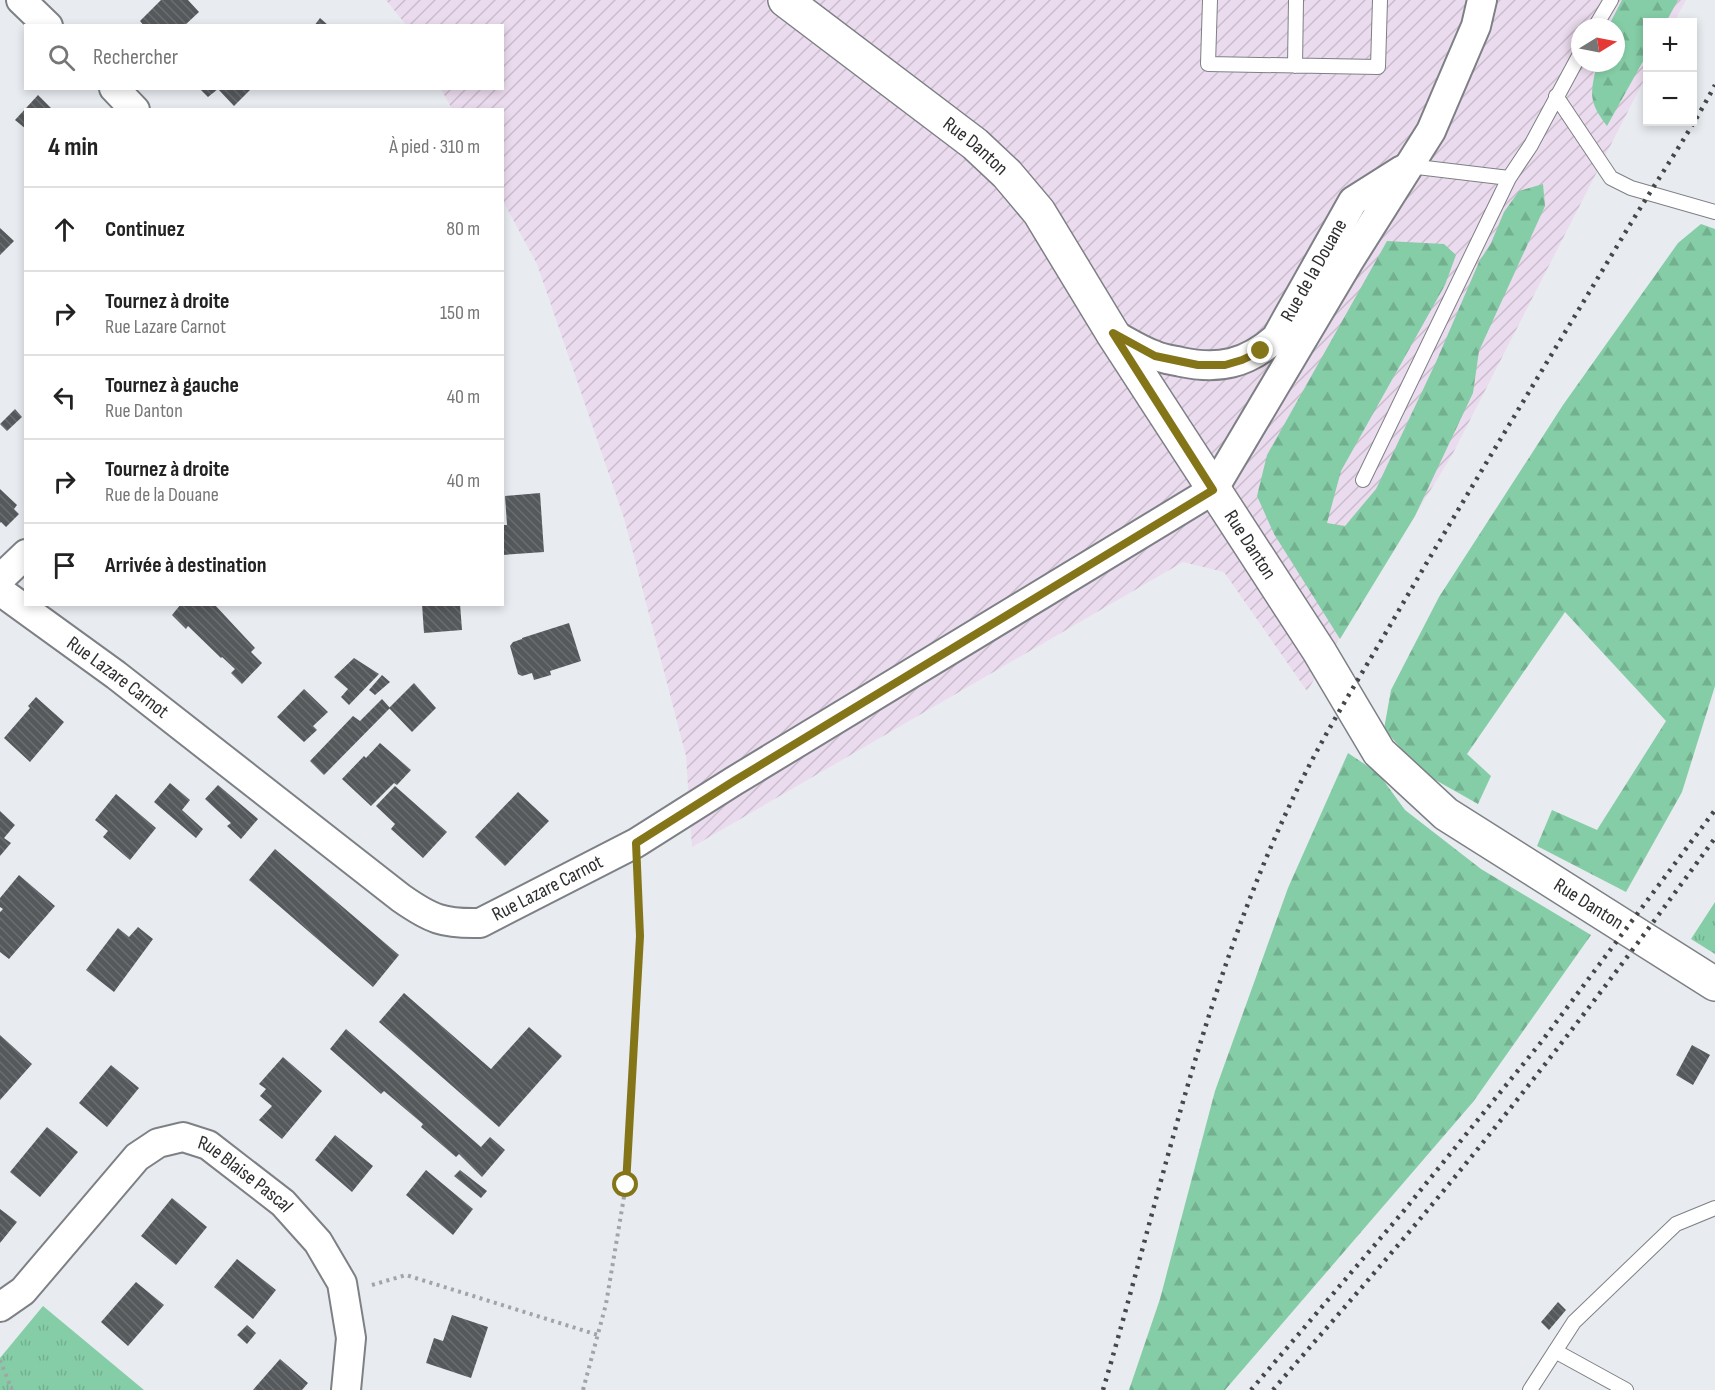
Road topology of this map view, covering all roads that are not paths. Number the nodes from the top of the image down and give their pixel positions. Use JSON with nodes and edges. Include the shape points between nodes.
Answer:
{"nodes":[{"id":1,"x":21,"y":0,"type":"edge"},
{"id":2,"x":785,"y":0,"type":"edge"},
{"id":3,"x":1210,"y":0,"type":"edge"},
{"id":4,"x":1296,"y":0,"type":"edge"},
{"id":5,"x":1380,"y":0,"type":"edge"},
{"id":6,"x":1482,"y":0,"type":"edge"},
{"id":7,"x":1611,"y":0,"type":"edge"},
{"id":8,"x":1601,"y":18,"type":"edge"},
{"id":9,"x":46,"y":24,"type":"edge"},
{"id":10,"x":1295,"y":66,"type":"junction"},
{"id":11,"x":1571,"y":70,"type":"edge"},
{"id":12,"x":116,"y":90,"type":"edge"},
{"id":13,"x":1556,"y":96,"type":"junction"},
{"id":14,"x":133,"y":108,"type":"edge"},
{"id":15,"x":1409,"y":166,"type":"junction"},
{"id":16,"x":1509,"y":178,"type":"junction"},
{"id":17,"x":1715,"y":212,"type":"edge"},
{"id":18,"x":1113,"y":333,"type":"junction"},
{"id":19,"x":1363,"y":480,"type":"dead end"},
{"id":20,"x":1213,"y":490,"type":"junction"},
{"id":21,"x":24,"y":557,"type":"edge"},
{"id":22,"x":0,"y":579,"type":"edge"},
{"id":23,"x":0,"y":591,"type":"edge"},
{"id":24,"x":1715,"y":984,"type":"edge"},
{"id":25,"x":1715,"y":1208,"type":"edge"},
{"id":26,"x":0,"y":1307,"type":"edge"},
{"id":27,"x":1555,"y":1351,"type":"junction"},
{"id":28,"x":346,"y":1390,"type":"edge"},
{"id":29,"x":1530,"y":1390,"type":"edge"},
{"id":30,"x":1626,"y":1390,"type":"edge"}],
"edges":[{"from":1,"to":9,"type":"street"},
{"from":2,"to":18,"type":"street","name":"Rue Danton","via":[[975,144],[1007,174],[1039,212]]},
{"from":3,"to":10,"type":"lane","via":[[1208,64]]},
{"from":4,"to":10,"type":"lane"},
{"from":5,"to":10,"type":"lane","via":[[1378,68]]},
{"from":6,"to":15,"type":"street","name":"Rue de la Douane","via":[[1476,27],[1431,131]]},
{"from":7,"to":8,"type":"lane"},
{"from":11,"to":13,"type":"lane"},
{"from":12,"to":14,"type":"street"},
{"from":13,"to":16,"type":"lane"},
{"from":13,"to":17,"type":"lane","via":[[1611,178],[1631,188]]},
{"from":15,"to":16,"type":"lane"},
{"from":15,"to":18,"type":"street","name":"Rue de la Douane","via":[[1353,201],[1276,338],[1261,351],[1225,365],[1198,365],[1155,356]]},
{"from":15,"to":20,"type":"street","name":"Rue de la Douane"},
{"from":16,"to":19,"type":"lane"},
{"from":18,"to":20,"type":"street","name":"Rue Danton"},
{"from":20,"to":23,"type":"street","name":"Rue Lazare Carnot","via":[[636,843],[480,923],[454,924],[425,915],[116,675]]},
{"from":20,"to":24,"type":"street","name":"Rue Danton","via":[[1319,651],[1379,752],[1446,814]]},
{"from":21,"to":22,"type":"street"},
{"from":25,"to":27,"type":"lane","via":[[1676,1224],[1574,1322]]},
{"from":26,"to":28,"type":"street","name":"Rue Blaise Pascal","via":[[23,1291],[137,1157],[158,1143],[183,1137],[208,1145],[227,1159],[283,1203],[318,1242],[342,1283],[351,1338]]},
{"from":27,"to":29,"type":"lane"},
{"from":27,"to":30,"type":"lane"}]}
